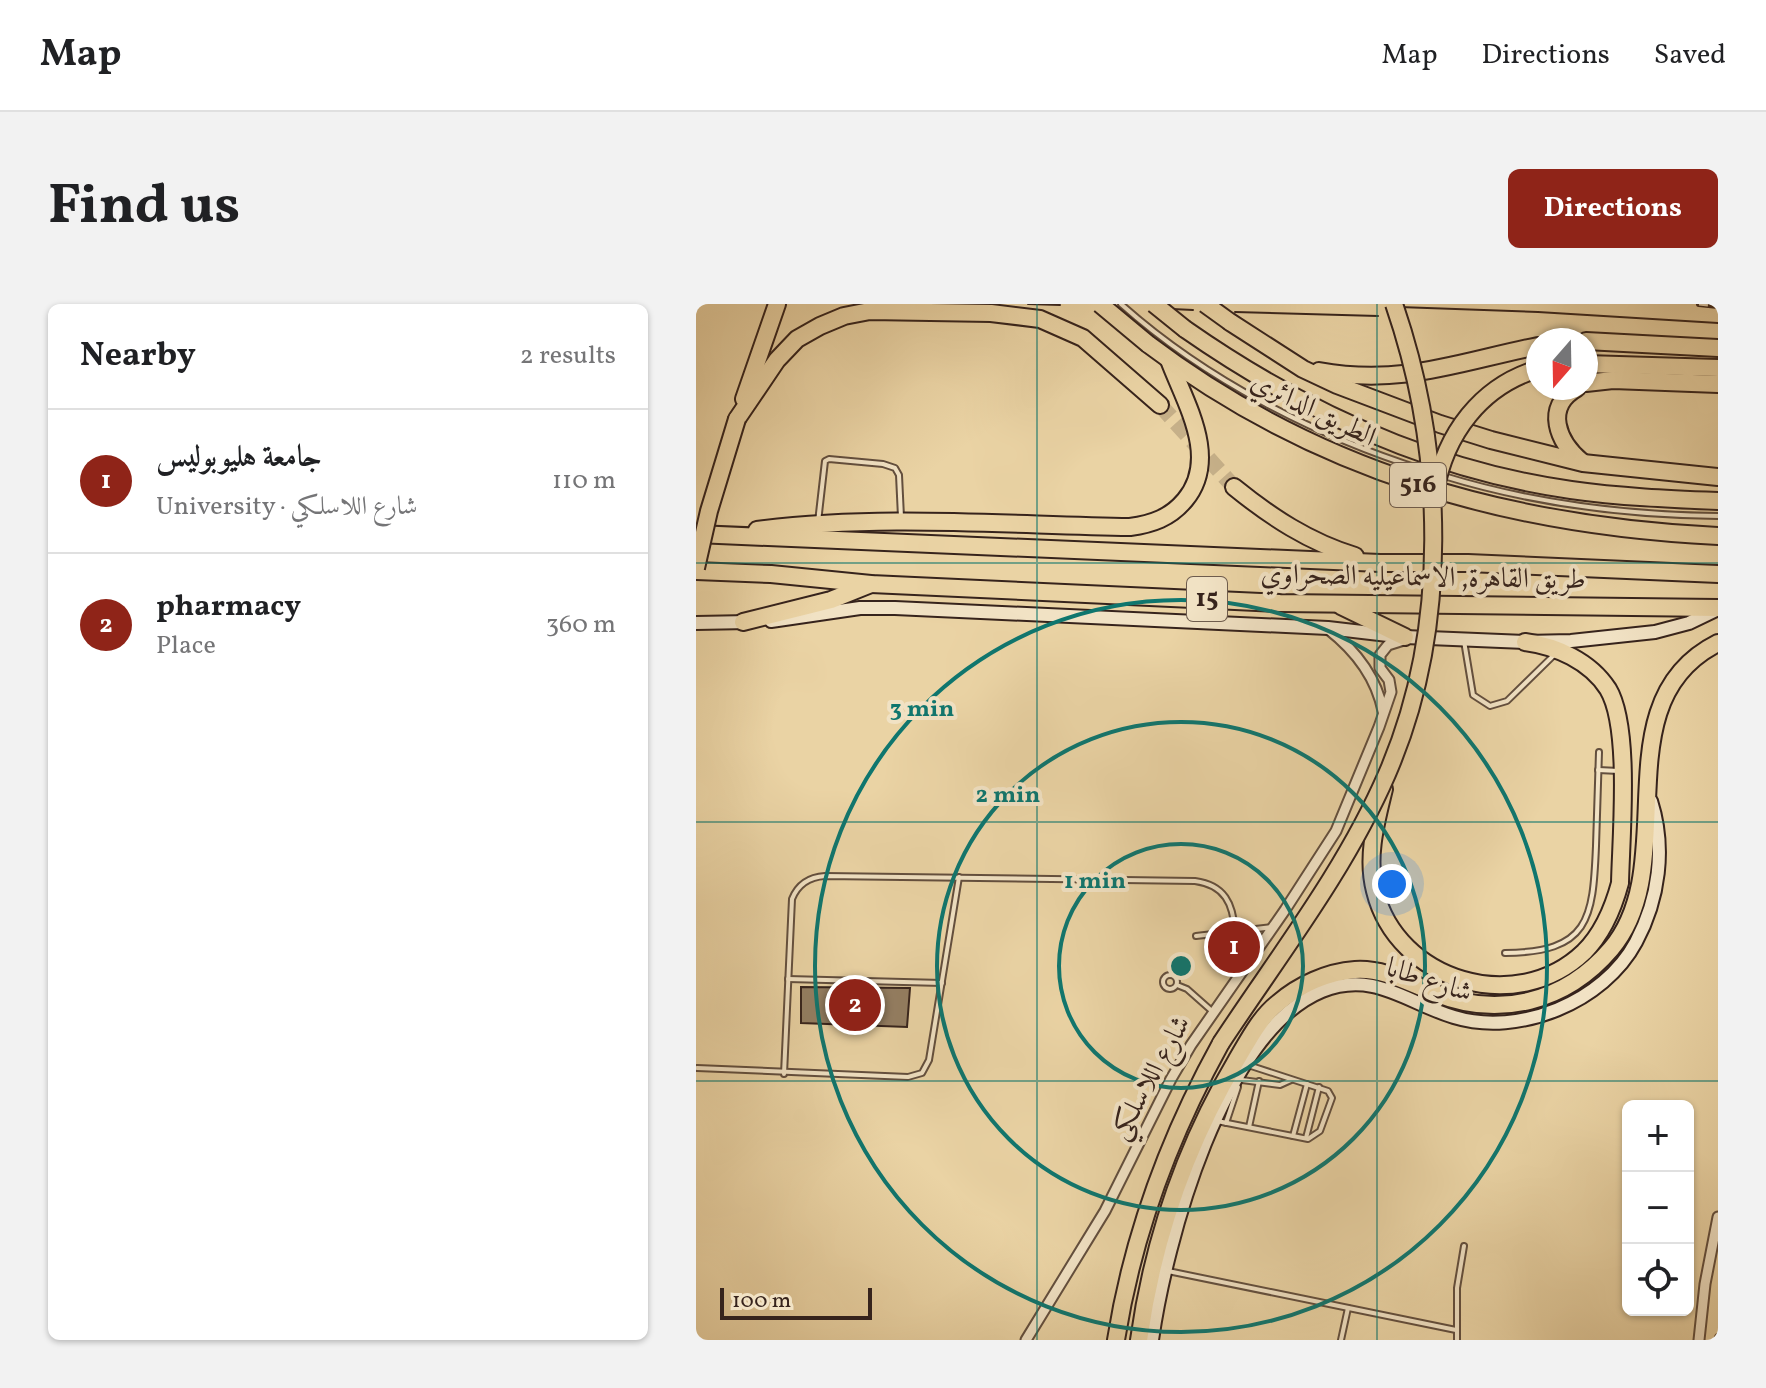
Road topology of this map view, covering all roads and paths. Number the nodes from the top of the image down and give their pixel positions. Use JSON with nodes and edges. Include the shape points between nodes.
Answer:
{"nodes":[{"id":1,"x":777,"y":304,"type":"edge"},
{"id":2,"x":1100,"y":304,"type":"edge"},
{"id":3,"x":1121,"y":304,"type":"edge"},
{"id":4,"x":1154,"y":304,"type":"edge"},
{"id":5,"x":1205,"y":304,"type":"edge"},
{"id":6,"x":1394,"y":304,"type":"edge"},
{"id":7,"x":1598,"y":342,"type":"edge"},
{"id":8,"x":1718,"y":348,"type":"edge"},
{"id":9,"x":1526,"y":349,"type":"edge"},
{"id":10,"x":1169,"y":360,"type":"junction"},
{"id":11,"x":1598,"y":364,"type":"edge"},
{"id":12,"x":1718,"y":368,"type":"edge"},
{"id":13,"x":1303,"y":369,"type":"junction"},
{"id":14,"x":1526,"y":374,"type":"edge"},
{"id":15,"x":1598,"y":382,"type":"edge"},
{"id":16,"x":1718,"y":384,"type":"edge"},
{"id":17,"x":1565,"y":400,"type":"edge"},
{"id":18,"x":1160,"y":405,"type":"tunnel mouth"},
{"id":19,"x":737,"y":419,"type":"junction"},
{"id":20,"x":1583,"y":463,"type":"junction"},
{"id":21,"x":1718,"y":477,"type":"edge"},
{"id":22,"x":1234,"y":487,"type":"tunnel mouth"},
{"id":23,"x":1718,"y":501,"type":"edge"},
{"id":24,"x":1432,"y":509,"type":"junction"},
{"id":25,"x":1718,"y":516,"type":"edge"},
{"id":26,"x":901,"y":522,"type":"junction"},
{"id":27,"x":817,"y":524,"type":"junction"},
{"id":28,"x":696,"y":534,"type":"edge"},
{"id":29,"x":715,"y":535,"type":"junction"},
{"id":30,"x":1718,"y":536,"type":"edge"},
{"id":31,"x":1380,"y":563,"type":"junction"},
{"id":32,"x":696,"y":569,"type":"edge"},
{"id":33,"x":1718,"y":574,"type":"edge"},
{"id":34,"x":871,"y":584,"type":"junction"},
{"id":35,"x":1336,"y":603,"type":"junction"},
{"id":36,"x":1718,"y":609,"type":"edge"},
{"id":37,"x":743,"y":622,"type":"junction"},
{"id":38,"x":696,"y":623,"type":"edge"},
{"id":39,"x":1328,"y":628,"type":"junction"},
{"id":40,"x":1408,"y":637,"type":"junction"},
{"id":41,"x":1464,"y":639,"type":"junction"},
{"id":42,"x":1525,"y":642,"type":"junction"},
{"id":43,"x":1718,"y":643,"type":"edge"},
{"id":44,"x":1559,"y":650,"type":"junction"},
{"id":45,"x":1383,"y":714,"type":"junction"},
{"id":46,"x":1599,"y":752,"type":"dead end"},
{"id":47,"x":1598,"y":770,"type":"junction"},
{"id":48,"x":1621,"y":771,"type":"junction"},
{"id":49,"x":1387,"y":776,"type":"junction"},
{"id":50,"x":1647,"y":787,"type":"junction"},
{"id":51,"x":959,"y":877,"type":"junction"},
{"id":52,"x":1273,"y":927,"type":"junction"},
{"id":53,"x":1235,"y":931,"type":"junction"},
{"id":54,"x":1196,"y":936,"type":"dead end"},
{"id":55,"x":1505,"y":953,"type":"dead end"},
{"id":56,"x":788,"y":979,"type":"junction"},
{"id":57,"x":942,"y":983,"type":"junction"},
{"id":58,"x":1177,"y":985,"type":"dead end"},
{"id":59,"x":1213,"y":1012,"type":"junction"},
{"id":60,"x":1244,"y":1064,"type":"junction"},
{"id":61,"x":697,"y":1068,"type":"edge"},
{"id":62,"x":784,"y":1074,"type":"junction"},
{"id":63,"x":1292,"y":1079,"type":"junction"},
{"id":64,"x":1259,"y":1081,"type":"junction"},
{"id":65,"x":1307,"y":1083,"type":"junction"},
{"id":66,"x":1319,"y":1087,"type":"junction"},
{"id":67,"x":1220,"y":1122,"type":"junction"},
{"id":68,"x":1249,"y":1127,"type":"junction"},
{"id":69,"x":1293,"y":1136,"type":"junction"},
{"id":70,"x":1306,"y":1138,"type":"junction"},
{"id":71,"x":1192,"y":1160,"type":"junction"},
{"id":72,"x":1718,"y":1217,"type":"edge"},
{"id":73,"x":1464,"y":1246,"type":"dead end"},
{"id":74,"x":1165,"y":1271,"type":"junction"},
{"id":75,"x":1348,"y":1308,"type":"junction"},
{"id":76,"x":1456,"y":1330,"type":"junction"},
{"id":77,"x":1026,"y":1340,"type":"edge"},
{"id":78,"x":1116,"y":1340,"type":"edge"},
{"id":79,"x":1139,"y":1340,"type":"edge"},
{"id":80,"x":1152,"y":1340,"type":"edge"},
{"id":81,"x":1341,"y":1340,"type":"edge"},
{"id":82,"x":1457,"y":1340,"type":"edge"},
{"id":83,"x":1699,"y":1340,"type":"edge"}],
"edges":[{"from":1,"to":19,"type":"highway"},
{"from":2,"to":10,"type":"highway","name":"الطريق الدائري","number":"516","bridge":true},
{"from":3,"to":25,"type":"lane","via":[[1206,368],[1330,434],[1396,461],[1477,486],[1560,503]]},
{"from":4,"to":23,"type":"highway","name":"الطريق الدائري","number":"516","bridge":true,"via":[[1237,364],[1305,403],[1435,458],[1573,491]]},
{"from":5,"to":13,"type":"highway","name":"الطريق الدائري","number":"516","bridge":true},
{"from":6,"to":24,"type":"highway","bridge":true,"via":[[1421,415]]},
{"from":7,"to":8,"type":"highway"},
{"from":9,"to":13,"type":"highway","via":[[1404,376]]},
{"from":10,"to":26,"type":"highway","via":[[1195,425],[1202,460],[1191,493],[1170,515],[1130,527]]},
{"from":10,"to":30,"type":"highway","name":"الطريق الدائري","number":"516","via":[[1295,434],[1440,492],[1551,519]]},
{"from":11,"to":12,"type":"highway"},
{"from":13,"to":20,"type":"highway","name":"الطريق الدائري","number":"516","via":[[1383,405]]},
{"from":14,"to":24,"type":"highway","bridge":true,"via":[[1502,385],[1467,414],[1444,460]]},
{"from":15,"to":16,"type":"highway"},
{"from":17,"to":20,"type":"highway","via":[[1558,411],[1558,432],[1568,451]]},
{"from":18,"to":19,"type":"highway","via":[[1069,330],[1024,315],[870,311],[844,316],[797,339]]},
{"from":19,"to":32,"type":"highway","bridge":true},
{"from":20,"to":21,"type":"highway","name":"الطريق الدائري","number":"516"},
{"from":22,"to":31,"type":"highway","via":[[1302,535]]},
{"from":24,"to":49,"type":"highway","bridge":true,"via":[[1425,636],[1404,731]]},
{"from":26,"to":27,"type":"highway"},
{"from":26,"to":27,"type":"lane","via":[[895,468],[829,459]]},
{"from":27,"to":29,"type":"highway"},
{"from":28,"to":29,"type":"highway","name":"طريق القاهرة, الاسماعيليه الصحراوي","number":"15"},
{"from":29,"to":31,"type":"highway","name":"طريق القاهرة, الاسماعيليه الصحراوي","number":"15"},
{"from":31,"to":33,"type":"highway","name":"طريق القاهرة, الاسماعيليه الصحراوي","number":"15"},
{"from":32,"to":34,"type":"highway","name":"طريق القاهرة, الاسماعيليه الصحراوي","number":"15"},
{"from":34,"to":35,"type":"highway","name":"طريق القاهرة, الاسماعيليه الصحراوي","number":"15"},
{"from":34,"to":37,"type":"highway"},
{"from":35,"to":36,"type":"highway","name":"طريق القاهرة, الاسماعيليه الصحراوي","number":"15"},
{"from":35,"to":40,"type":"highway"},
{"from":36,"to":42,"type":"street","via":[[1655,632]]},
{"from":37,"to":38,"type":"street"},
{"from":37,"to":39,"type":"street","via":[[895,608]]},
{"from":39,"to":40,"type":"street"},
{"from":39,"to":45,"type":"street","via":[[1366,670]]},
{"from":40,"to":41,"type":"street"},
{"from":40,"to":45,"type":"street","name":"شارع اللاسلكي","via":[[1388,645],[1380,655],[1380,668],[1391,686]]},
{"from":41,"to":42,"type":"street"},
{"from":41,"to":44,"type":"lane","via":[[1473,695],[1490,706],[1507,701]]},
{"from":42,"to":44,"type":"highway"},
{"from":43,"to":50,"type":"highway","via":[[1695,657],[1665,693]]},
{"from":44,"to":48,"type":"highway","via":[[1588,668],[1609,691],[1620,732]]},
{"from":45,"to":52,"type":"street","name":"شارع اللاسلكي","via":[[1336,831]]},
{"from":46,"to":47,"type":"lane"},
{"from":47,"to":48,"type":"lane"},
{"from":47,"to":55,"type":"lane","via":[[1594,887],[1586,919],[1554,948]]},
{"from":48,"to":49,"type":"highway","bridge":true,"via":[[1620,883],[1600,932],[1554,973],[1497,984],[1442,973],[1414,957],[1380,909],[1371,859]]},
{"from":49,"to":78,"type":"highway","bridge":true,"via":[[1327,887],[1221,1043],[1180,1121],[1128,1271]]},
{"from":50,"to":60,"type":"street","name":"شارع طابا","via":[[1659,867],[1653,902],[1631,951],[1583,996],[1535,1018],[1482,1023],[1455,1018],[1384,988],[1343,986],[1322,991],[1288,1013]]},
{"from":50,"to":71,"type":"highway","via":[[1640,886],[1630,917],[1613,947],[1578,979],[1533,999],[1493,1007],[1465,1003],[1379,972],[1356,970],[1314,980],[1261,1019],[1230,1071]]},
{"from":51,"to":53,"type":"lane","via":[[1205,882],[1228,899]]},
{"from":51,"to":56,"type":"lane","via":[[818,876],[804,882],[792,899]]},
{"from":51,"to":57,"type":"lane"},
{"from":52,"to":53,"type":"lane"},
{"from":52,"to":59,"type":"street","name":"شارع اللاسلكي"},
{"from":53,"to":54,"type":"lane"},
{"from":56,"to":57,"type":"lane"},
{"from":56,"to":62,"type":"lane"},
{"from":57,"to":62,"type":"lane","via":[[928,1065],[918,1076]]},
{"from":58,"to":59,"type":"lane"},
{"from":59,"to":77,"type":"street","name":"شارع اللاسلكي","via":[[1171,1079],[1105,1211]]},
{"from":60,"to":63,"type":"lane"},
{"from":60,"to":67,"type":"street","name":"شارع طابا"},
{"from":61,"to":62,"type":"lane"},
{"from":63,"to":64,"type":"lane","via":[[1280,1085]]},
{"from":63,"to":65,"type":"lane"},
{"from":64,"to":67,"type":"lane","via":[[1240,1081]]},
{"from":64,"to":68,"type":"lane"},
{"from":65,"to":66,"type":"lane"},
{"from":65,"to":69,"type":"lane"},
{"from":66,"to":70,"type":"lane"},
{"from":66,"to":70,"type":"lane","via":[[1332,1098],[1320,1131]]},
{"from":67,"to":68,"type":"lane"},
{"from":67,"to":71,"type":"street","name":"شارع طابا"},
{"from":68,"to":69,"type":"lane"},
{"from":69,"to":70,"type":"lane"},
{"from":71,"to":74,"type":"street","name":"شارع طابا"},
{"from":71,"to":79,"type":"highway","via":[[1157,1250]]},
{"from":72,"to":83,"type":"street"},
{"from":73,"to":76,"type":"lane"},
{"from":74,"to":75,"type":"lane"},
{"from":74,"to":80,"type":"street","name":"شارع طابا"},
{"from":75,"to":76,"type":"lane"},
{"from":75,"to":81,"type":"lane"},
{"from":76,"to":82,"type":"lane"}]}
